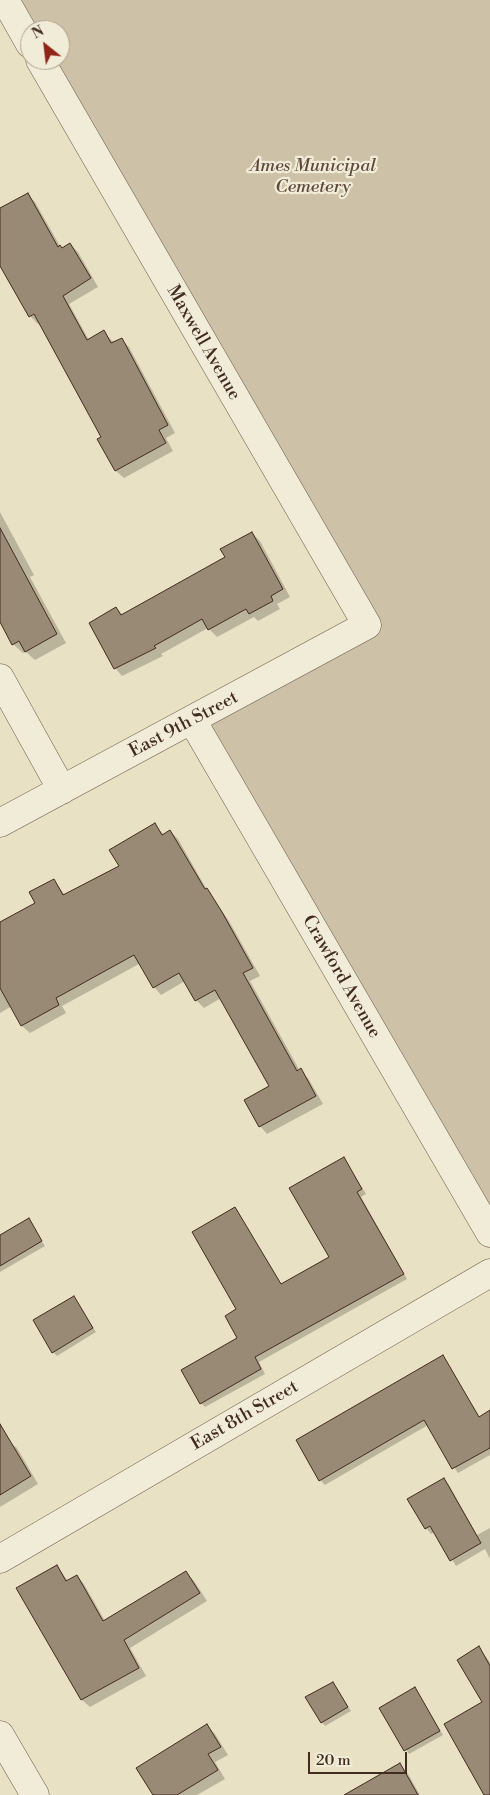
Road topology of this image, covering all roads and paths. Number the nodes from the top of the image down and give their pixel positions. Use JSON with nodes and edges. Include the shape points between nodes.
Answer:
{"nodes":[{"id":1,"x":5,"y":0,"type":"edge"},
{"id":2,"x":20,"y":26,"type":"edge"},
{"id":3,"x":46,"y":70,"type":"edge"},
{"id":4,"x":367,"y":625,"type":"joint"},
{"id":5,"x":0,"y":678,"type":"edge"},
{"id":6,"x":192,"y":720,"type":"junction"},
{"id":7,"x":62,"y":790,"type":"junction"},
{"id":8,"x":0,"y":823,"type":"edge"},
{"id":9,"x":490,"y":1233,"type":"edge"},
{"id":10,"x":490,"y":1273,"type":"edge"},
{"id":11,"x":0,"y":1559,"type":"edge"},
{"id":12,"x":0,"y":1735,"type":"edge"},
{"id":13,"x":35,"y":1795,"type":"edge"}],
"edges":[{"from":1,"to":2,"type":"street"},
{"from":3,"to":4,"type":"street","name":"Maxwell Avenue"},
{"from":4,"to":6,"type":"street","name":"East 9th Street"},
{"from":5,"to":7,"type":"street"},
{"from":6,"to":7,"type":"street","name":"East 9th Street"},
{"from":6,"to":9,"type":"street","name":"Crawford Avenue"},
{"from":7,"to":8,"type":"street","name":"East 9th Street"},
{"from":10,"to":11,"type":"street","name":"East 8th Street"},
{"from":12,"to":13,"type":"street"}]}
